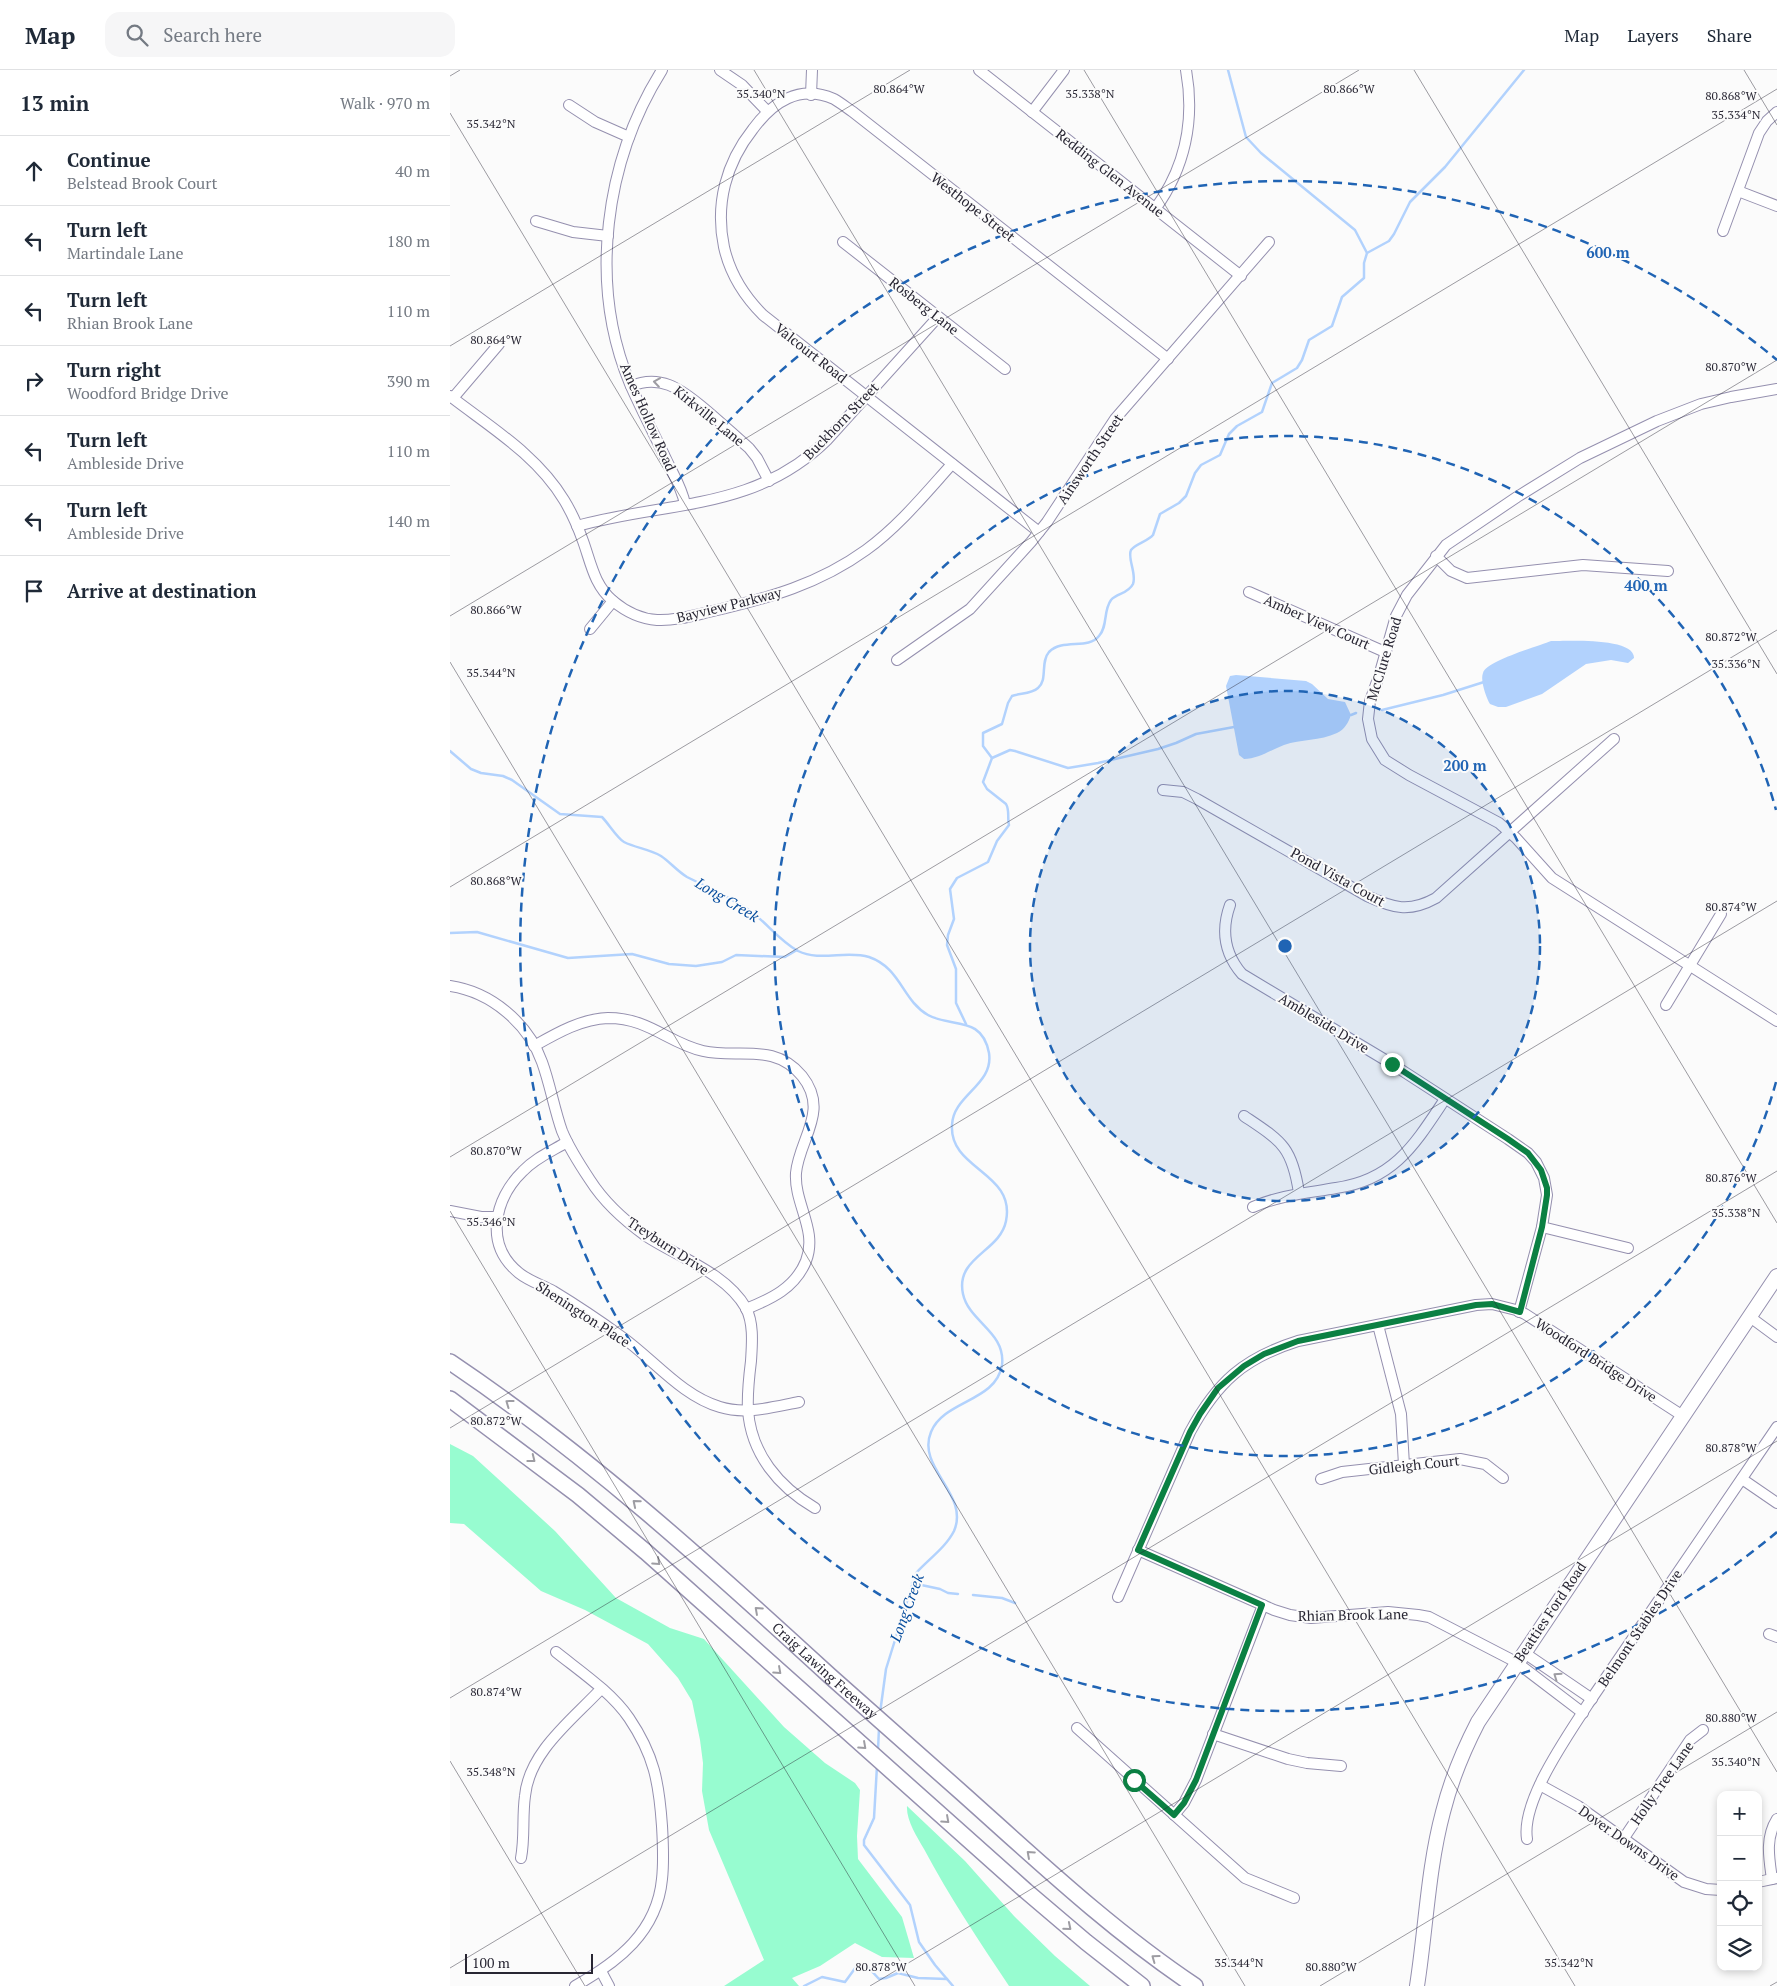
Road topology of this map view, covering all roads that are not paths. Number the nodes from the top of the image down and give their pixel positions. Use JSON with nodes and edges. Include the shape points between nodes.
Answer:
{"nodes":[{"id":1,"x":662,"y":70,"type":"edge"},
{"id":2,"x":720,"y":70,"type":"edge"},
{"id":3,"x":812,"y":70,"type":"edge"},
{"id":4,"x":979,"y":70,"type":"edge"},
{"id":5,"x":1064,"y":70,"type":"edge"},
{"id":6,"x":1186,"y":70,"type":"edge"},
{"id":7,"x":811,"y":95,"type":"junction"},
{"id":8,"x":569,"y":105,"type":"dead end"},
{"id":9,"x":768,"y":111,"type":"junction"},
{"id":10,"x":1032,"y":112,"type":"junction"},
{"id":11,"x":1777,"y":112,"type":"edge"},
{"id":12,"x":629,"y":137,"type":"junction"},
{"id":13,"x":1738,"y":191,"type":"junction"},
{"id":14,"x":1777,"y":206,"type":"edge"},
{"id":15,"x":1156,"y":209,"type":"junction"},
{"id":16,"x":536,"y":221,"type":"dead end"},
{"id":17,"x":1723,"y":231,"type":"dead end"},
{"id":18,"x":608,"y":236,"type":"junction"},
{"id":19,"x":843,"y":242,"type":"dead end"},
{"id":20,"x":1269,"y":242,"type":"dead end"},
{"id":21,"x":1241,"y":276,"type":"junction"},
{"id":22,"x":938,"y":317,"type":"junction"},
{"id":23,"x":499,"y":344,"type":"dead end"},
{"id":24,"x":1168,"y":359,"type":"junction"},
{"id":25,"x":1005,"y":369,"type":"dead end"},
{"id":26,"x":631,"y":386,"type":"junction"},
{"id":27,"x":1777,"y":390,"type":"edge"},
{"id":28,"x":866,"y":396,"type":"junction"},
{"id":29,"x":452,"y":397,"type":"edge"},
{"id":30,"x":952,"y":464,"type":"junction"},
{"id":31,"x":769,"y":481,"type":"junction"},
{"id":32,"x":685,"y":504,"type":"junction"},
{"id":33,"x":577,"y":526,"type":"junction"},
{"id":34,"x":1039,"y":532,"type":"junction"},
{"id":35,"x":1436,"y":556,"type":"junction"},
{"id":36,"x":1668,"y":571,"type":"dead end"},
{"id":37,"x":1250,"y":592,"type":"dead end"},
{"id":38,"x":613,"y":601,"type":"junction"},
{"id":39,"x":590,"y":629,"type":"dead end"},
{"id":40,"x":1385,"y":652,"type":"junction"},
{"id":41,"x":897,"y":660,"type":"dead end"},
{"id":42,"x":1614,"y":739,"type":"dead end"},
{"id":43,"x":1163,"y":790,"type":"dead end"},
{"id":44,"x":1511,"y":833,"type":"junction"},
{"id":45,"x":1230,"y":905,"type":"dead end"},
{"id":46,"x":1721,"y":914,"type":"dead end"},
{"id":47,"x":1689,"y":966,"type":"junction"},
{"id":48,"x":450,"y":986,"type":"edge"},
{"id":49,"x":1666,"y":1005,"type":"dead end"},
{"id":50,"x":1777,"y":1021,"type":"edge"},
{"id":51,"x":534,"y":1046,"type":"junction"},
{"id":52,"x":1445,"y":1099,"type":"junction"},
{"id":53,"x":1244,"y":1116,"type":"dead end"},
{"id":54,"x":567,"y":1142,"type":"junction"},
{"id":55,"x":1299,"y":1193,"type":"junction"},
{"id":56,"x":1253,"y":1207,"type":"dead end"},
{"id":57,"x":450,"y":1211,"type":"edge"},
{"id":58,"x":496,"y":1217,"type":"junction"},
{"id":59,"x":1542,"y":1227,"type":"junction"},
{"id":60,"x":1628,"y":1248,"type":"dead end"},
{"id":61,"x":1777,"y":1276,"type":"edge"},
{"id":62,"x":746,"y":1309,"type":"junction"},
{"id":63,"x":1520,"y":1312,"type":"junction"},
{"id":64,"x":1750,"y":1317,"type":"junction"},
{"id":65,"x":1378,"y":1324,"type":"junction"},
{"id":66,"x":1777,"y":1338,"type":"edge"},
{"id":67,"x":450,"y":1362,"type":"edge"},
{"id":68,"x":450,"y":1400,"type":"edge"},
{"id":69,"x":799,"y":1402,"type":"dead end"},
{"id":70,"x":748,"y":1411,"type":"junction"},
{"id":71,"x":1683,"y":1416,"type":"junction"},
{"id":72,"x":1777,"y":1427,"type":"edge"},
{"id":73,"x":1404,"y":1465,"type":"junction"},
{"id":74,"x":1503,"y":1478,"type":"dead end"},
{"id":75,"x":1321,"y":1479,"type":"dead end"},
{"id":76,"x":1742,"y":1479,"type":"junction"},
{"id":77,"x":1777,"y":1503,"type":"edge"},
{"id":78,"x":815,"y":1508,"type":"dead end"},
{"id":79,"x":1138,"y":1550,"type":"junction"},
{"id":80,"x":1118,"y":1597,"type":"dead end"},
{"id":81,"x":1262,"y":1605,"type":"junction"},
{"id":82,"x":556,"y":1652,"type":"dead end"},
{"id":83,"x":1520,"y":1657,"type":"junction"},
{"id":84,"x":601,"y":1689,"type":"junction"},
{"id":85,"x":1592,"y":1699,"type":"junction"},
{"id":86,"x":1582,"y":1713,"type":"junction"},
{"id":87,"x":1076,"y":1728,"type":"dead end"},
{"id":88,"x":1703,"y":1730,"type":"dead end"},
{"id":89,"x":1213,"y":1734,"type":"junction"},
{"id":90,"x":1341,"y":1766,"type":"dead end"},
{"id":91,"x":1540,"y":1785,"type":"junction"},
{"id":92,"x":1174,"y":1815,"type":"junction"},
{"id":93,"x":1777,"y":1819,"type":"edge"},
{"id":94,"x":1624,"y":1838,"type":"junction"},
{"id":95,"x":1527,"y":1839,"type":"dead end"},
{"id":96,"x":522,"y":1858,"type":"dead end"},
{"id":97,"x":1775,"y":1878,"type":"edge"},
{"id":98,"x":1762,"y":1881,"type":"edge"},
{"id":99,"x":1717,"y":1890,"type":"edge"},
{"id":100,"x":1294,"y":1898,"type":"dead end"},
{"id":101,"x":601,"y":1971,"type":"junction"},
{"id":102,"x":575,"y":1986,"type":"edge"},
{"id":103,"x":610,"y":1986,"type":"edge"},
{"id":104,"x":1142,"y":1986,"type":"edge"},
{"id":105,"x":1195,"y":1986,"type":"edge"},
{"id":106,"x":1417,"y":1986,"type":"edge"}],
"edges":[{"from":1,"to":12,"type":"street","name":"Ames Hollow Road","via":[[640,108]]},
{"from":2,"to":9,"type":"street","via":[[742,85]]},
{"from":3,"to":7,"type":"street"},
{"from":4,"to":10,"type":"street","name":"Redding Glen Avenue"},
{"from":5,"to":10,"type":"street"},
{"from":6,"to":15,"type":"street","via":[[1190,104],[1186,142],[1170,187]]},
{"from":7,"to":9,"type":"street","name":"Westhope Street","via":[[787,99]]},
{"from":7,"to":24,"type":"street","name":"Westhope Street","via":[[835,100],[853,112]]},
{"from":8,"to":12,"type":"street","via":[[595,122]]},
{"from":9,"to":28,"type":"street","name":"Valcourt Road","via":[[736,153],[725,183],[720,215],[728,261],[742,290],[763,316]]},
{"from":10,"to":15,"type":"street","name":"Redding Glen Avenue"},
{"from":11,"to":13,"type":"street","via":[[1759,133]]},
{"from":12,"to":18,"type":"street","name":"Ames Hollow Road","via":[[613,194]]},
{"from":13,"to":14,"type":"street"},
{"from":13,"to":17,"type":"street"},
{"from":15,"to":21,"type":"street","name":"Redding Glen Avenue"},
{"from":16,"to":18,"type":"street","via":[[573,232]]},
{"from":18,"to":26,"type":"street","name":"Ames Hollow Road","via":[[611,312]]},
{"from":19,"to":22,"type":"street","name":"Rosberg Lane"},
{"from":20,"to":21,"type":"street","name":"Ainsworth Street"},
{"from":21,"to":24,"type":"street","name":"Ainsworth Street"},
{"from":22,"to":25,"type":"street","name":"Rosberg Lane"},
{"from":22,"to":28,"type":"street","name":"Buckhorn Street"},
{"from":23,"to":29,"type":"street"},
{"from":24,"to":34,"type":"street","name":"Ainsworth Street","via":[[1115,419]]},
{"from":31,"to":26,"type":"street","name":"Kirkville Lane","one_way":true,"via":[[758,458],[749,448],[684,393],[655,382]]},
{"from":26,"to":32,"type":"street","name":"Ames Hollow Road"},
{"from":27,"to":35,"type":"street","name":"McClure Road","via":[[1701,404],[1599,449],[1512,500],[1446,545]]},
{"from":28,"to":30,"type":"street","name":"Valcourt Road"},
{"from":28,"to":31,"type":"street","name":"Buckhorn Street","via":[[817,449]]},
{"from":29,"to":33,"type":"street","name":"Bayview Parkway","via":[[546,474]]},
{"from":30,"to":34,"type":"street","name":"Valcourt Road"},
{"from":30,"to":38,"type":"street","name":"Bayview Parkway","via":[[882,538],[813,581],[764,599],[679,619],[646,618]]},
{"from":31,"to":32,"type":"street","name":"Buckhorn Street","via":[[739,493]]},
{"from":32,"to":33,"type":"street","name":"Buckhorn Street"},
{"from":33,"to":38,"type":"street","name":"Bayview Parkway","via":[[593,574]]},
{"from":34,"to":41,"type":"street","name":"Ainsworth Street","via":[[970,609]]},
{"from":35,"to":36,"type":"street","via":[[1451,571],[1467,578],[1583,565]]},
{"from":35,"to":40,"type":"street","name":"McClure Road","via":[[1407,595],[1396,616]]},
{"from":37,"to":40,"type":"street","name":"Amber View Court"},
{"from":38,"to":39,"type":"street"},
{"from":40,"to":44,"type":"street","name":"McClure Road","via":[[1369,708],[1369,731],[1377,749],[1399,770],[1499,823]]},
{"from":42,"to":44,"type":"street","name":"Pond Vista Court"},
{"from":43,"to":44,"type":"street","name":"Pond Vista Court","via":[[1182,792],[1197,799],[1367,896],[1399,908],[1425,904],[1436,898]]},
{"from":44,"to":47,"type":"street","name":"McClure Road","via":[[1552,878]]},
{"from":45,"to":52,"type":"street","name":"Ambleside Drive","via":[[1225,920],[1226,942],[1229,957],[1242,974]]},
{"from":46,"to":47,"type":"street"},
{"from":47,"to":49,"type":"street"},
{"from":47,"to":50,"type":"street","name":"McClure Road"},
{"from":48,"to":51,"type":"street","name":"Treyburn Drive","via":[[493,1002],[514,1019]]},
{"from":51,"to":54,"type":"street","name":"Treyburn Drive"},
{"from":51,"to":62,"type":"street","via":[[589,1021],[607,1018],[627,1020],[704,1051],[772,1055],[788,1063],[803,1077],[810,1092],[813,1114],[798,1163],[796,1186],[810,1232],[809,1251],[804,1266],[792,1283]]},
{"from":52,"to":55,"type":"street","via":[[1413,1146],[1391,1167],[1349,1186]]},
{"from":52,"to":59,"type":"street","name":"Ambleside Drive","via":[[1508,1139],[1536,1162],[1547,1188]]},
{"from":53,"to":55,"type":"street","via":[[1283,1145],[1294,1167]]},
{"from":54,"to":58,"type":"street","name":"Shenington Place","via":[[523,1171],[507,1192]]},
{"from":54,"to":62,"type":"street","name":"Treyburn Drive","via":[[591,1182],[616,1211],[648,1236],[722,1281]]},
{"from":55,"to":56,"type":"street"},
{"from":57,"to":58,"type":"street"},
{"from":58,"to":70,"type":"street","name":"Shenington Place","via":[[498,1242],[503,1254],[520,1274],[623,1337],[701,1399],[719,1407]]},
{"from":59,"to":60,"type":"street"},
{"from":59,"to":63,"type":"street","name":"Ambleside Drive"},
{"from":61,"to":64,"type":"main road","name":"Beatties Ford Road"},
{"from":62,"to":70,"type":"street","name":"Treyburn Drive","via":[[752,1342]]},
{"from":63,"to":65,"type":"street","name":"Woodford Bridge Drive","via":[[1492,1304],[1476,1305]]},
{"from":63,"to":71,"type":"street","name":"Woodford Bridge Drive"},
{"from":64,"to":66,"type":"street"},
{"from":64,"to":71,"type":"main road","name":"Beatties Ford Road"},
{"from":65,"to":73,"type":"street","via":[[1400,1414]]},
{"from":65,"to":79,"type":"street","name":"Woodford Bridge Drive","via":[[1276,1348],[1228,1379],[1210,1398],[1190,1432]]},
{"from":105,"to":67,"type":"highway","name":"Craig Lawing Freeway","one_way":true,"via":[[1089,1905],[730,1584],[600,1474]]},
{"from":68,"to":104,"type":"highway","one_way":true,"via":[[519,1449],[653,1558],[1026,1891]]},
{"from":69,"to":70,"type":"street","name":"Shenington Place"},
{"from":70,"to":78,"type":"street","name":"Treyburn Drive","via":[[753,1435],[766,1464],[797,1498]]},
{"from":71,"to":83,"type":"main road","name":"Beatties Ford Road"},
{"from":72,"to":76,"type":"street","name":"Belmont Stables Drive"},
{"from":73,"to":74,"type":"street","name":"Gidleigh Court","via":[[1460,1459],[1485,1464]]},
{"from":73,"to":75,"type":"street","name":"Gidleigh Court","via":[[1335,1474]]},
{"from":76,"to":77,"type":"street"},
{"from":76,"to":85,"type":"street","name":"Belmont Stables Drive"},
{"from":79,"to":80,"type":"street","name":"Woodford Bridge Drive"},
{"from":79,"to":81,"type":"street","name":"Rhian Brook Lane"},
{"from":81,"to":83,"type":"street","name":"Rhian Brook Lane","via":[[1311,1618],[1388,1612],[1418,1614]]},
{"from":81,"to":89,"type":"street"},
{"from":82,"to":84,"type":"street"},
{"from":85,"to":83,"type":"street","name":"Rhian Brook Lane","one_way":true},
{"from":83,"to":86,"type":"street","name":"Rhian Brook Lane"},
{"from":83,"to":106,"type":"main road","name":"Beatties Ford Road","via":[[1478,1722],[1450,1785],[1434,1858]]},
{"from":84,"to":96,"type":"street","via":[[546,1747],[533,1767],[524,1797]]},
{"from":84,"to":101,"type":"street","via":[[628,1716],[656,1773],[664,1859],[662,1881],[650,1919],[626,1952]]},
{"from":85,"to":86,"type":"street","name":"Belmont Stables Drive"},
{"from":86,"to":91,"type":"street","name":"Belmont Stables Drive"},
{"from":87,"to":92,"type":"street"},
{"from":88,"to":94,"type":"street","name":"Holly Tree Lane","via":[[1690,1740]]},
{"from":89,"to":90,"type":"street","via":[[1288,1759]]},
{"from":89,"to":92,"type":"street","via":[[1191,1792]]},
{"from":91,"to":94,"type":"street","name":"Dover Downs Drive","via":[[1578,1806]]},
{"from":91,"to":95,"type":"street","name":"Belmont Stables Drive","via":[[1528,1815]]},
{"from":92,"to":100,"type":"street","via":[[1245,1878]]},
{"from":93,"to":97,"type":"street","via":[[1769,1836],[1768,1853]]},
{"from":94,"to":99,"type":"street","name":"Dover Downs Drive","via":[[1684,1882]]},
{"from":97,"to":98,"type":"street"},
{"from":101,"to":102,"type":"street"},
{"from":101,"to":103,"type":"street"}]}
